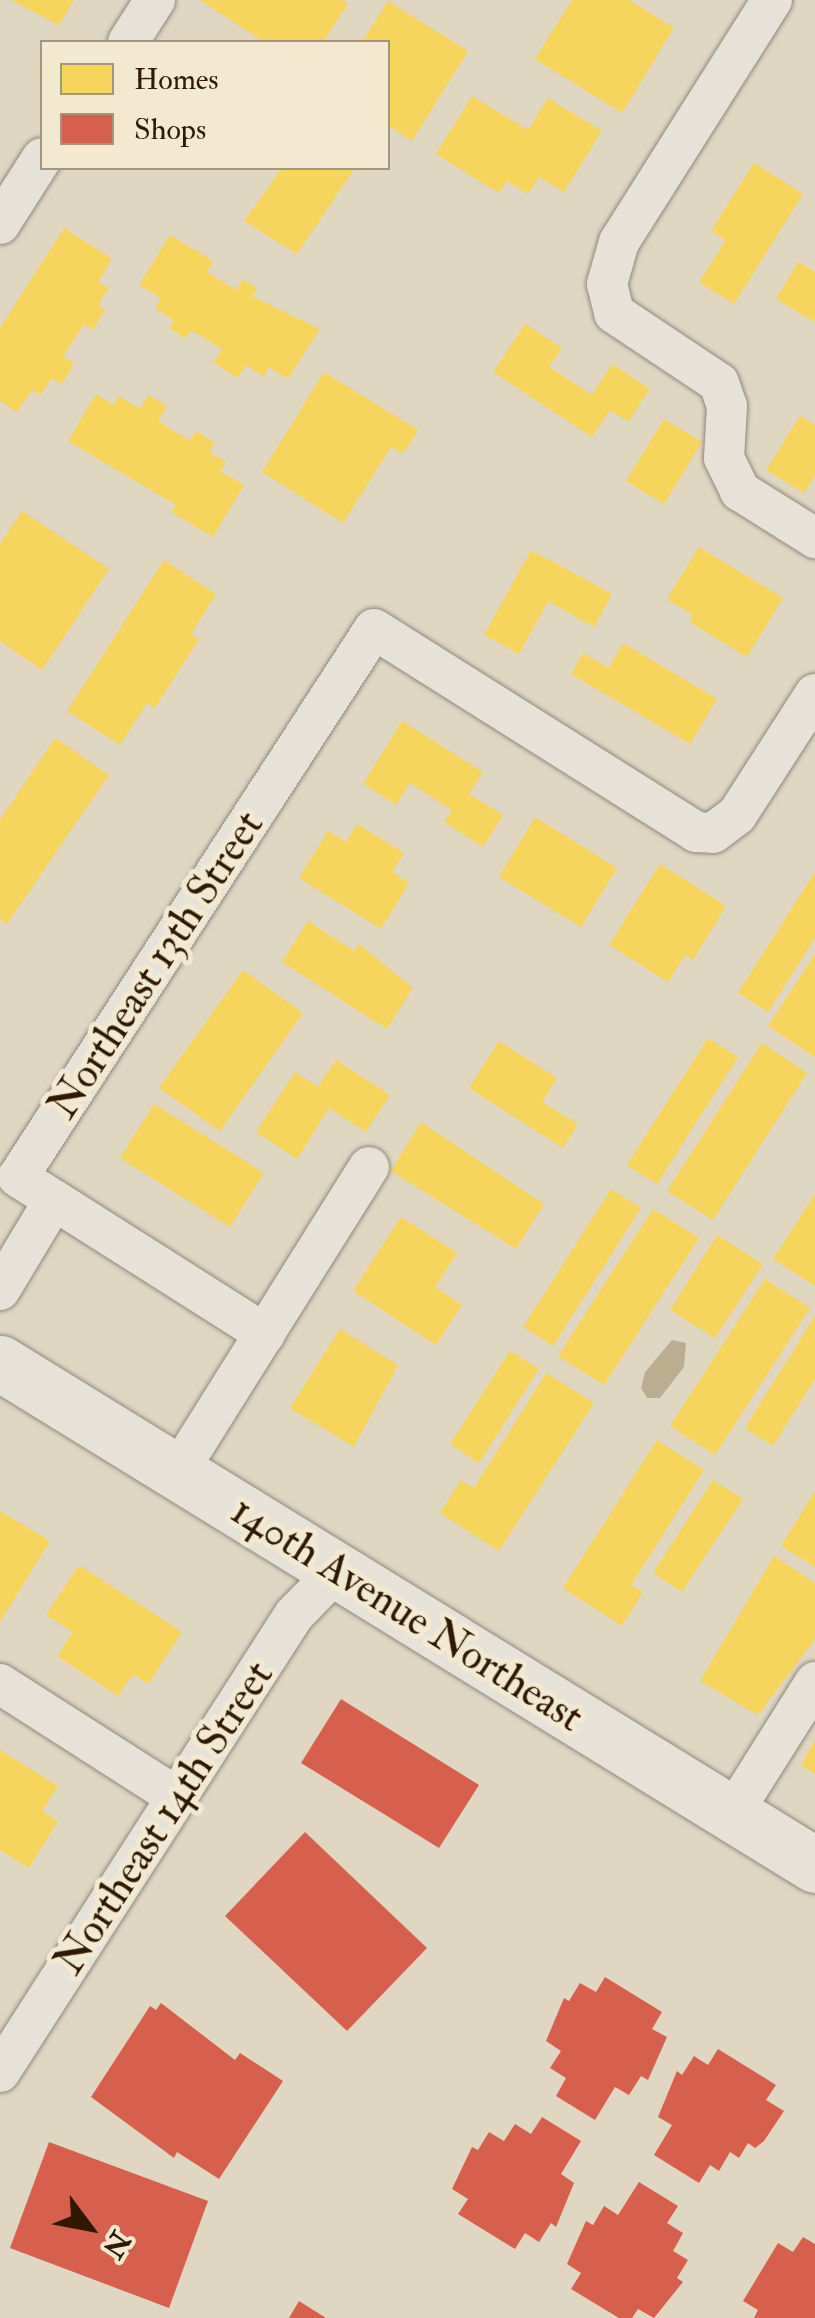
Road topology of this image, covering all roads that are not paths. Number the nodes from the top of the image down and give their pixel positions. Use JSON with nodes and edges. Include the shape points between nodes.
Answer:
{"nodes":[{"id":1,"x":155,"y":0,"type":"edge"},
{"id":2,"x":772,"y":0,"type":"edge"},
{"id":3,"x":129,"y":40,"type":"edge"},
{"id":4,"x":40,"y":161,"type":"edge"},
{"id":5,"x":0,"y":224,"type":"edge"},
{"id":6,"x":815,"y":538,"type":"edge"},
{"id":7,"x":815,"y":694,"type":"edge"},
{"id":8,"x":369,"y":1167,"type":"dead end"},
{"id":9,"x":54,"y":1200,"type":"junction"},
{"id":10,"x":0,"y":1290,"type":"edge"},
{"id":11,"x":264,"y":1334,"type":"junction"},
{"id":12,"x":0,"y":1362,"type":"edge"},
{"id":13,"x":177,"y":1472,"type":"junction"},
{"id":14,"x":337,"y":1570,"type":"junction"},
{"id":15,"x":815,"y":1682,"type":"edge"},
{"id":16,"x":0,"y":1684,"type":"edge"},
{"id":17,"x":177,"y":1797,"type":"junction"},
{"id":18,"x":732,"y":1814,"type":"junction"},
{"id":19,"x":815,"y":1865,"type":"edge"},
{"id":20,"x":0,"y":2072,"type":"edge"}],
"edges":[{"from":1,"to":3,"type":"street"},
{"from":2,"to":6,"type":"street","via":[[619,242],[608,265],[609,301],[624,321],[719,382],[727,406],[724,458],[740,491]]},
{"from":4,"to":5,"type":"street"},
{"from":7,"to":9,"type":"street","name":"Northeast 13th Street","via":[[737,815],[712,833],[680,826],[374,628],[18,1177]]},
{"from":8,"to":11,"type":"street"},
{"from":9,"to":10,"type":"street"},
{"from":9,"to":11,"type":"street"},
{"from":11,"to":13,"type":"street"},
{"from":12,"to":13,"type":"main road","name":"140th Avenue Northeast"},
{"from":13,"to":14,"type":"main road","name":"140th Avenue Northeast"},
{"from":14,"to":17,"type":"street","name":"Northeast 14th Street","via":[[302,1604]]},
{"from":14,"to":18,"type":"main road","name":"140th Avenue Northeast"},
{"from":15,"to":18,"type":"street"},
{"from":16,"to":17,"type":"street"},
{"from":17,"to":20,"type":"street","name":"Northeast 14th Street"},
{"from":18,"to":19,"type":"main road","name":"140th Avenue Northeast"}]}
